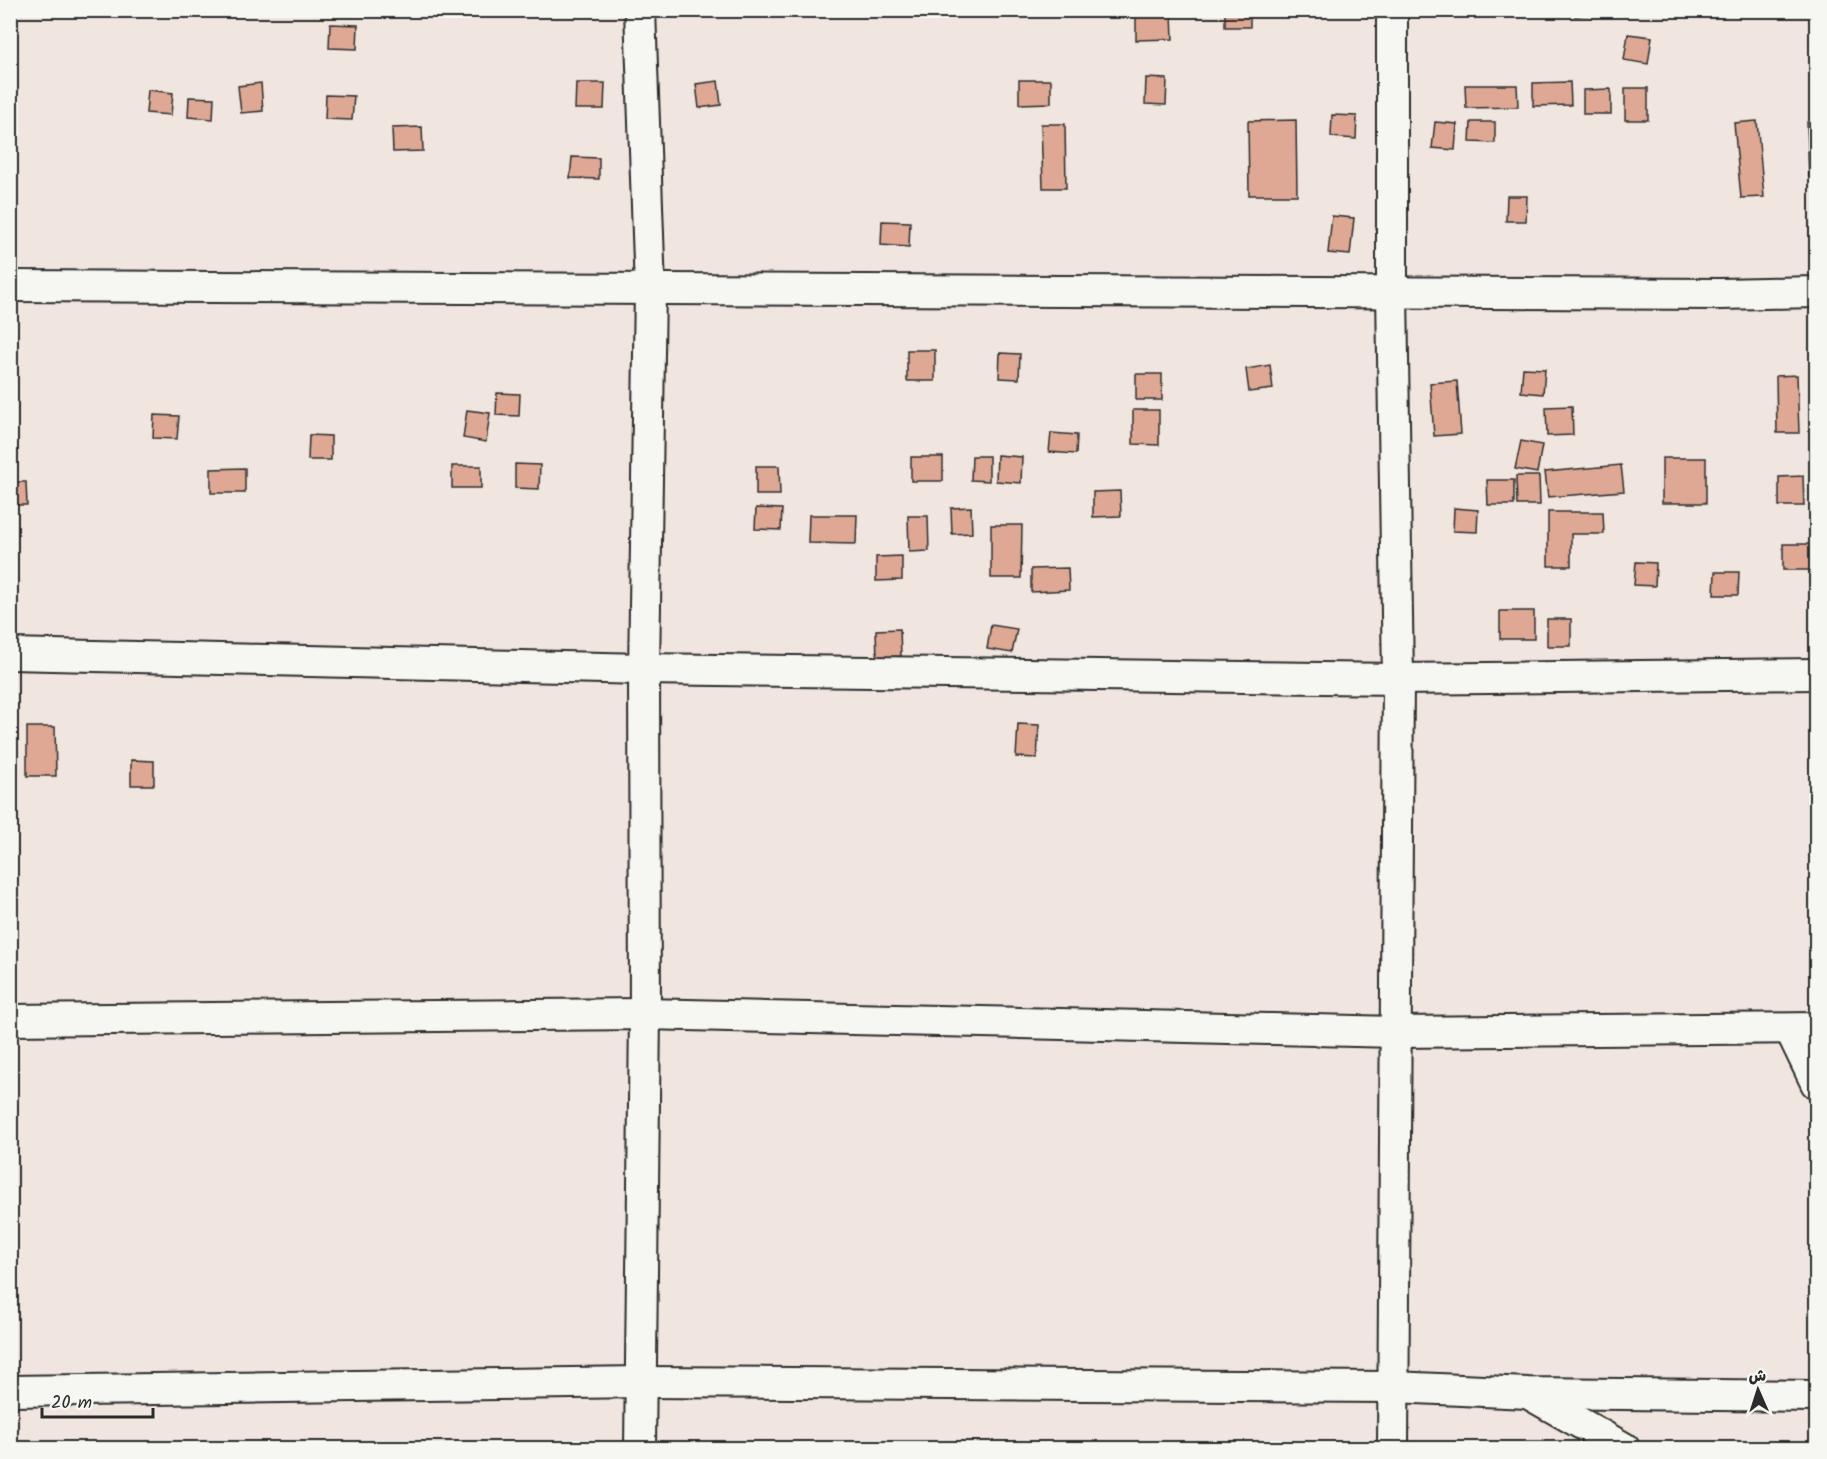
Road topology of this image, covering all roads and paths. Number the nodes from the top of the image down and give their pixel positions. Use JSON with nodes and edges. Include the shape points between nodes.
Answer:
{"nodes":[{"id":1,"x":640,"y":10,"type":"edge"},
{"id":2,"x":1392,"y":10,"type":"edge"},
{"id":3,"x":10,"y":286,"type":"edge"},
{"id":4,"x":650,"y":290,"type":"junction"},
{"id":5,"x":1392,"y":292,"type":"junction"},
{"id":6,"x":1816,"y":292,"type":"edge"},
{"id":7,"x":10,"y":654,"type":"edge"},
{"id":8,"x":644,"y":669,"type":"junction"},
{"id":9,"x":1816,"y":674,"type":"edge"},
{"id":10,"x":1398,"y":679,"type":"junction"},
{"id":11,"x":645,"y":1014,"type":"junction"},
{"id":12,"x":10,"y":1020,"type":"edge"},
{"id":13,"x":1803,"y":1029,"type":"edge"},
{"id":14,"x":1396,"y":1032,"type":"junction"},
{"id":15,"x":1816,"y":1083,"type":"edge"},
{"id":16,"x":641,"y":1382,"type":"junction"},
{"id":17,"x":1394,"y":1387,"type":"junction"},
{"id":18,"x":10,"y":1390,"type":"edge"},
{"id":19,"x":1528,"y":1393,"type":"junction"},
{"id":20,"x":1816,"y":1396,"type":"edge"},
{"id":21,"x":640,"y":1449,"type":"edge"},
{"id":22,"x":1393,"y":1449,"type":"edge"},
{"id":23,"x":1624,"y":1449,"type":"edge"}],
"edges":[{"from":1,"to":4,"type":"street"},
{"from":2,"to":5,"type":"street"},
{"from":3,"to":4,"type":"street"},
{"from":4,"to":5,"type":"street"},
{"from":4,"to":8,"type":"street"},
{"from":5,"to":6,"type":"street"},
{"from":5,"to":10,"type":"street"},
{"from":7,"to":8,"type":"street"},
{"from":8,"to":10,"type":"street"},
{"from":8,"to":11,"type":"street"},
{"from":9,"to":10,"type":"street"},
{"from":10,"to":14,"type":"street"},
{"from":11,"to":12,"type":"street"},
{"from":11,"to":14,"type":"street"},
{"from":11,"to":16,"type":"street"},
{"from":13,"to":14,"type":"street"},
{"from":13,"to":15,"type":"street"},
{"from":14,"to":17,"type":"street"},
{"from":16,"to":17,"type":"street"},
{"from":16,"to":18,"type":"street"},
{"from":16,"to":21,"type":"street"},
{"from":17,"to":19,"type":"street"},
{"from":17,"to":22,"type":"street"},
{"from":19,"to":20,"type":"street"},
{"from":19,"to":23,"type":"street"}]}
